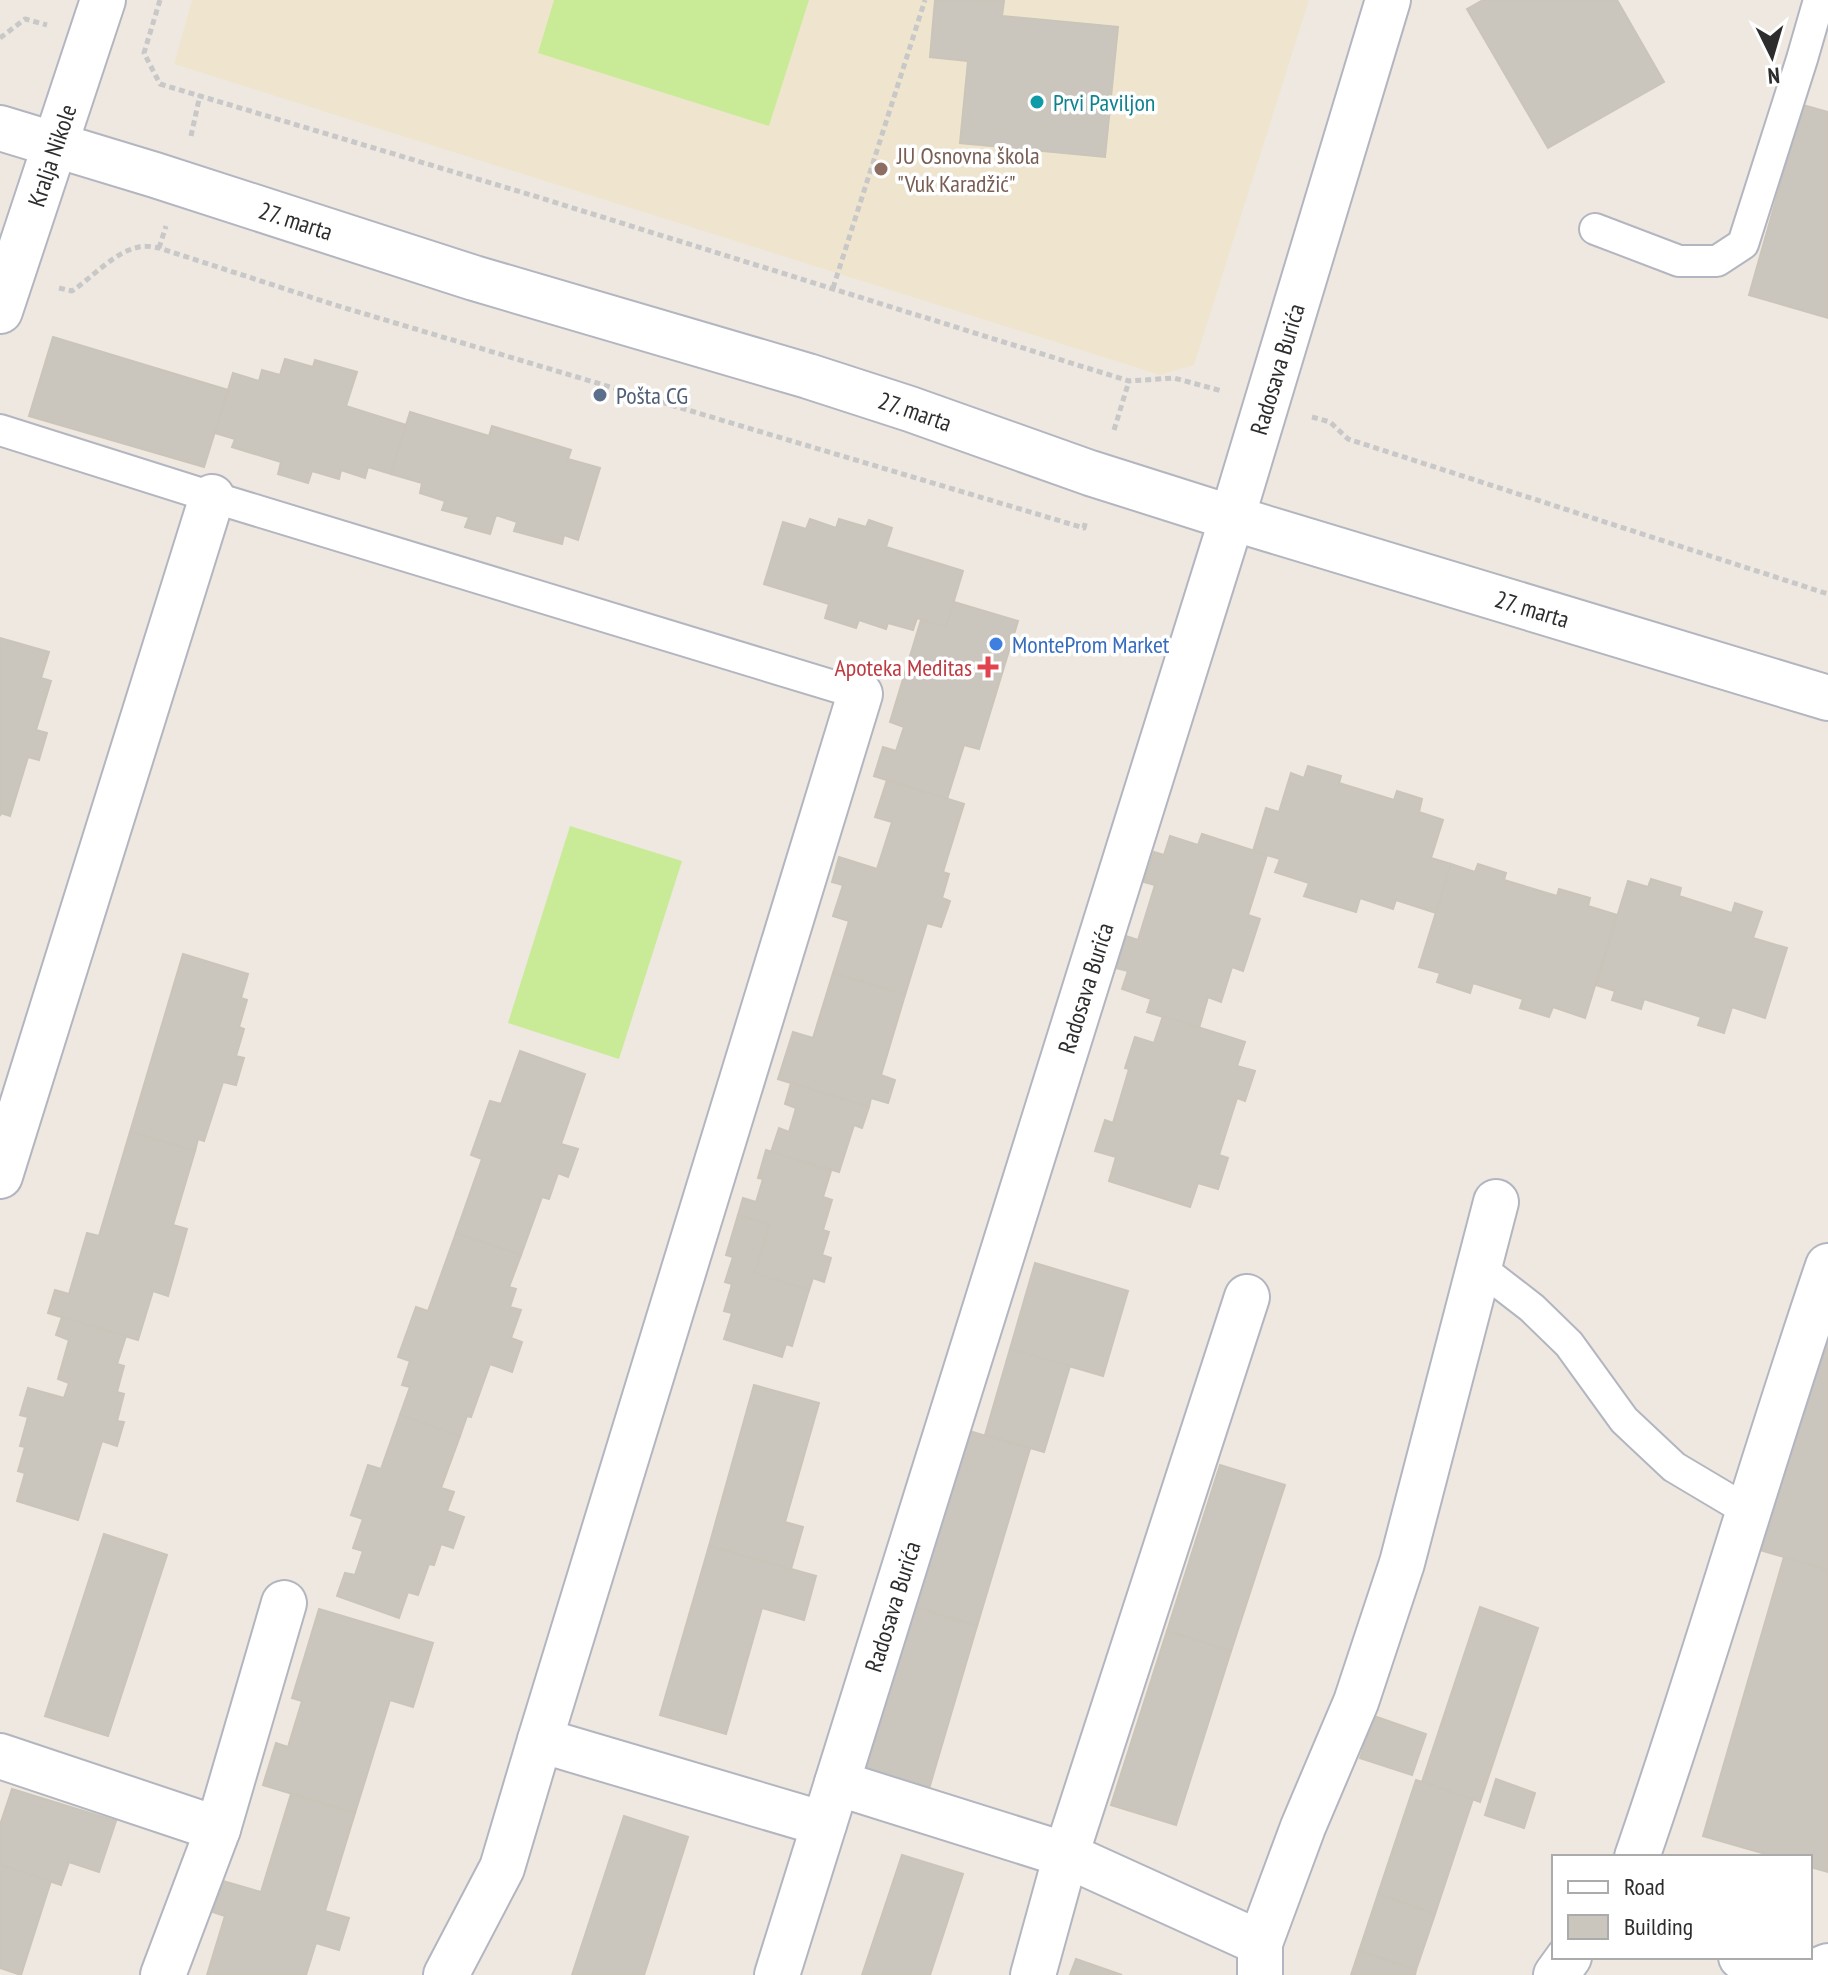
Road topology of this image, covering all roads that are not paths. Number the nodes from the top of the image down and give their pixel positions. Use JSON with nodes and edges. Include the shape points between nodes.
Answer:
{"nodes":[{"id":1,"x":103,"y":0,"type":"edge"},
{"id":2,"x":1388,"y":0,"type":"edge"},
{"id":3,"x":1819,"y":0,"type":"edge"},
{"id":4,"x":1815,"y":60,"type":"edge"},
{"id":5,"x":0,"y":128,"type":"edge"},
{"id":6,"x":55,"y":146,"type":"junction"},
{"id":7,"x":1595,"y":229,"type":"dead end"},
{"id":8,"x":0,"y":311,"type":"edge"},
{"id":9,"x":0,"y":430,"type":"edge"},
{"id":10,"x":212,"y":497,"type":"junction"},
{"id":11,"x":1232,"y":518,"type":"junction"},
{"id":12,"x":860,"y":694,"type":"joint"},
{"id":13,"x":1828,"y":698,"type":"edge"},
{"id":14,"x":0,"y":1176,"type":"edge"},
{"id":15,"x":1496,"y":1202,"type":"dead end"},
{"id":16,"x":1828,"y":1266,"type":"edge"},
{"id":17,"x":1479,"y":1267,"type":"junction"},
{"id":18,"x":1247,"y":1297,"type":"dead end"},
{"id":19,"x":1748,"y":1511,"type":"junction"},
{"id":20,"x":284,"y":1603,"type":"dead end"},
{"id":21,"x":540,"y":1740,"type":"junction"},
{"id":22,"x":0,"y":1756,"type":"edge"},
{"id":23,"x":837,"y":1783,"type":"junction"},
{"id":24,"x":824,"y":1824,"type":"junction"},
{"id":25,"x":218,"y":1829,"type":"junction"},
{"id":26,"x":1066,"y":1855,"type":"junction"},
{"id":27,"x":1638,"y":1855,"type":"edge"},
{"id":28,"x":1260,"y":1959,"type":"edge"},
{"id":29,"x":1745,"y":1959,"type":"edge"},
{"id":30,"x":1828,"y":1966,"type":"edge"},
{"id":31,"x":163,"y":1975,"type":"edge"},
{"id":32,"x":446,"y":1975,"type":"edge"},
{"id":33,"x":777,"y":1975,"type":"edge"},
{"id":34,"x":1033,"y":1975,"type":"edge"},
{"id":35,"x":1781,"y":1975,"type":"edge"},
{"id":36,"x":1789,"y":1975,"type":"edge"}],
"edges":[{"from":1,"to":6,"type":"street","name":"Kralja Nikole"},
{"from":2,"to":11,"type":"street","name":"Radosava Burića"},
{"from":3,"to":4,"type":"lane"},
{"from":4,"to":7,"type":"lane","via":[[1743,244],[1717,261],[1679,261]]},
{"from":5,"to":6,"type":"street","name":"27. marta"},
{"from":6,"to":8,"type":"street","name":"Kralja Nikole"},
{"from":6,"to":11,"type":"street","name":"27. marta","via":[[808,376]]},
{"from":9,"to":10,"type":"lane"},
{"from":10,"to":12,"type":"lane"},
{"from":10,"to":14,"type":"street"},
{"from":11,"to":13,"type":"street","name":"27. marta"},
{"from":11,"to":23,"type":"street","name":"Radosava Burića"},
{"from":12,"to":21,"type":"street"},
{"from":15,"to":17,"type":"street"},
{"from":16,"to":19,"type":"street"},
{"from":17,"to":19,"type":"lane","via":[[1569,1344],[1624,1420],[1674,1467]]},
{"from":17,"to":28,"type":"street","via":[[1402,1563],[1356,1702],[1303,1827]]},
{"from":18,"to":26,"type":"street"},
{"from":19,"to":27,"type":"street"},
{"from":20,"to":25,"type":"street"},
{"from":21,"to":24,"type":"street"},
{"from":21,"to":32,"type":"street","via":[[502,1868]]},
{"from":22,"to":25,"type":"street"},
{"from":23,"to":24,"type":"street","name":"Radosava Burića"},
{"from":23,"to":26,"type":"street"},
{"from":24,"to":33,"type":"street","name":"Radosava Burića"},
{"from":25,"to":31,"type":"street"},
{"from":26,"to":28,"type":"street"},
{"from":26,"to":34,"type":"street"},
{"from":29,"to":35,"type":"street"},
{"from":30,"to":36,"type":"street"}]}
